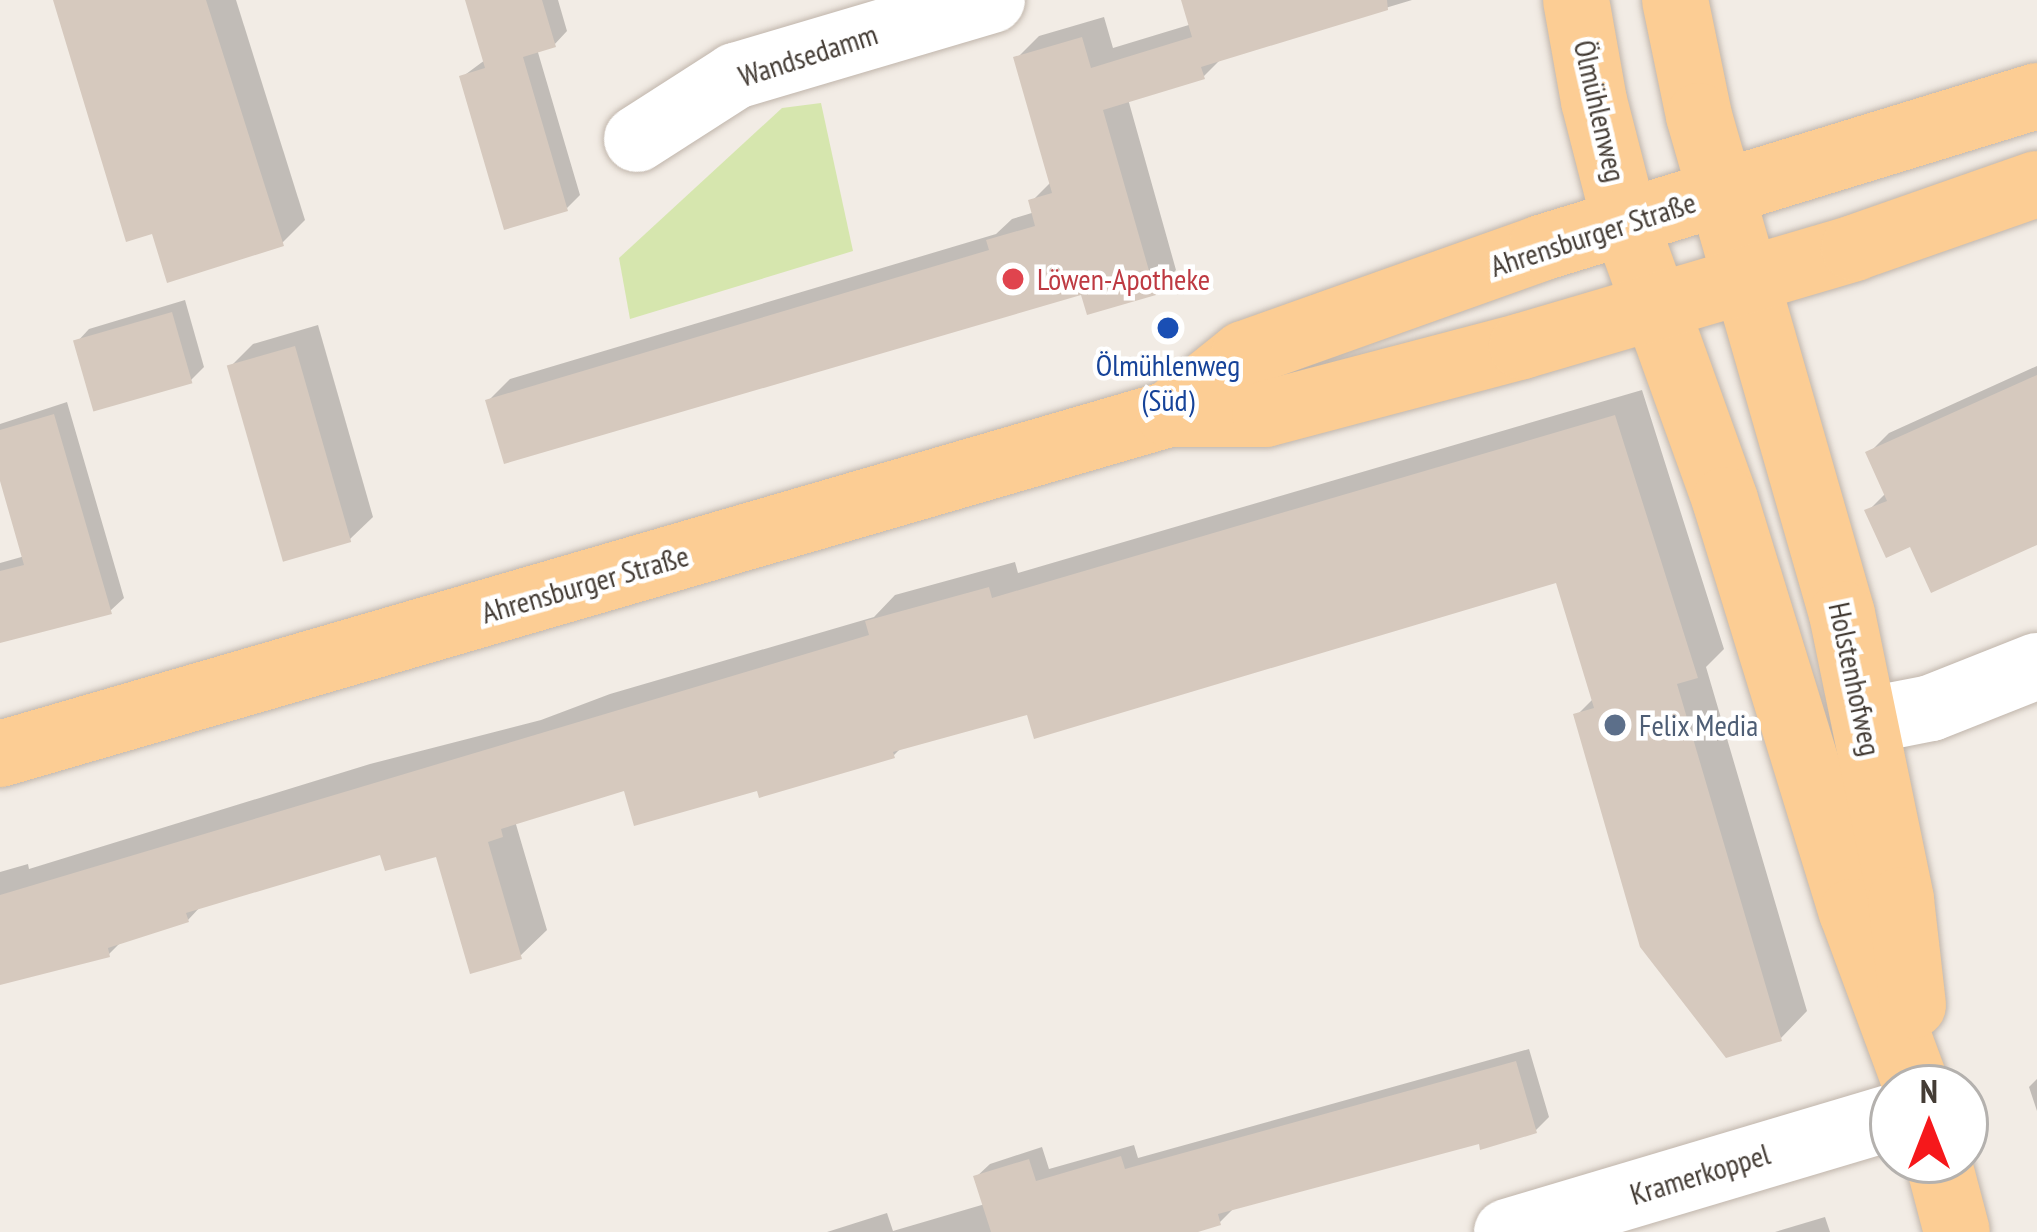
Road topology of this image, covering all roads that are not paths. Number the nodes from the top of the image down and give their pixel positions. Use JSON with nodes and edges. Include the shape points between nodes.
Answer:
{"nodes":[{"id":1,"x":992,"y":0,"type":"edge"},
{"id":2,"x":1576,"y":0,"type":"edge"},
{"id":3,"x":1675,"y":0,"type":"edge"},
{"id":4,"x":2037,"y":96,"type":"edge"},
{"id":5,"x":637,"y":139,"type":"dead end"},
{"id":6,"x":2037,"y":184,"type":"edge"},
{"id":7,"x":1722,"y":193,"type":"junction"},
{"id":8,"x":1625,"y":222,"type":"junction"},
{"id":9,"x":1748,"y":279,"type":"junction"},
{"id":10,"x":1656,"y":307,"type":"junction"},
{"id":11,"x":1169,"y":414,"type":"junction"},
{"id":12,"x":2037,"y":667,"type":"edge"},
{"id":13,"x":1865,"y":722,"type":"junction"},
{"id":14,"x":0,"y":754,"type":"edge"},
{"id":15,"x":1911,"y":1064,"type":"edge"},
{"id":16,"x":1918,"y":1064,"type":"edge"},
{"id":17,"x":1869,"y":1124,"type":"edge"},
{"id":18,"x":1944,"y":1184,"type":"edge"},
{"id":19,"x":1507,"y":1232,"type":"edge"},
{"id":20,"x":1957,"y":1232,"type":"edge"}],
"edges":[{"from":1,"to":5,"type":"street","name":"Wandsedamm","via":[[735,76]]},
{"from":2,"to":8,"type":"main road","name":"Ölmühlenweg"},
{"from":3,"to":7,"type":"main road"},
{"from":4,"to":7,"type":"main road","name":"Ahrensburger Straße"},
{"from":6,"to":9,"type":"main road","name":"Ahrensburger Straße"},
{"from":7,"to":8,"type":"main road","name":"Ahrensburger Straße"},
{"from":7,"to":9,"type":"main road","name":"Holstenhofweg"},
{"from":8,"to":10,"type":"main road","name":"Ölmühlenweg"},
{"from":8,"to":11,"type":"main road","name":"Ahrensburger Straße","via":[[1244,353]]},
{"from":9,"to":10,"type":"main road","name":"Ahrensburger Straße"},
{"from":9,"to":13,"type":"main road","name":"Holstenhofweg"},
{"from":10,"to":11,"type":"main road","name":"Ahrensburger Straße","via":[[1265,414]]},
{"from":10,"to":15,"type":"main road","name":"Holstenhofweg","via":[[1783,675],[1852,912]]},
{"from":11,"to":14,"type":"main road","name":"Ahrensburger Straße"},
{"from":12,"to":13,"type":"street","via":[[1931,708]]},
{"from":13,"to":16,"type":"main road","name":"Holstenhofweg","via":[[1901,900]]},
{"from":17,"to":19,"type":"street","name":"Kramerkoppel"},
{"from":18,"to":20,"type":"main road"}]}
